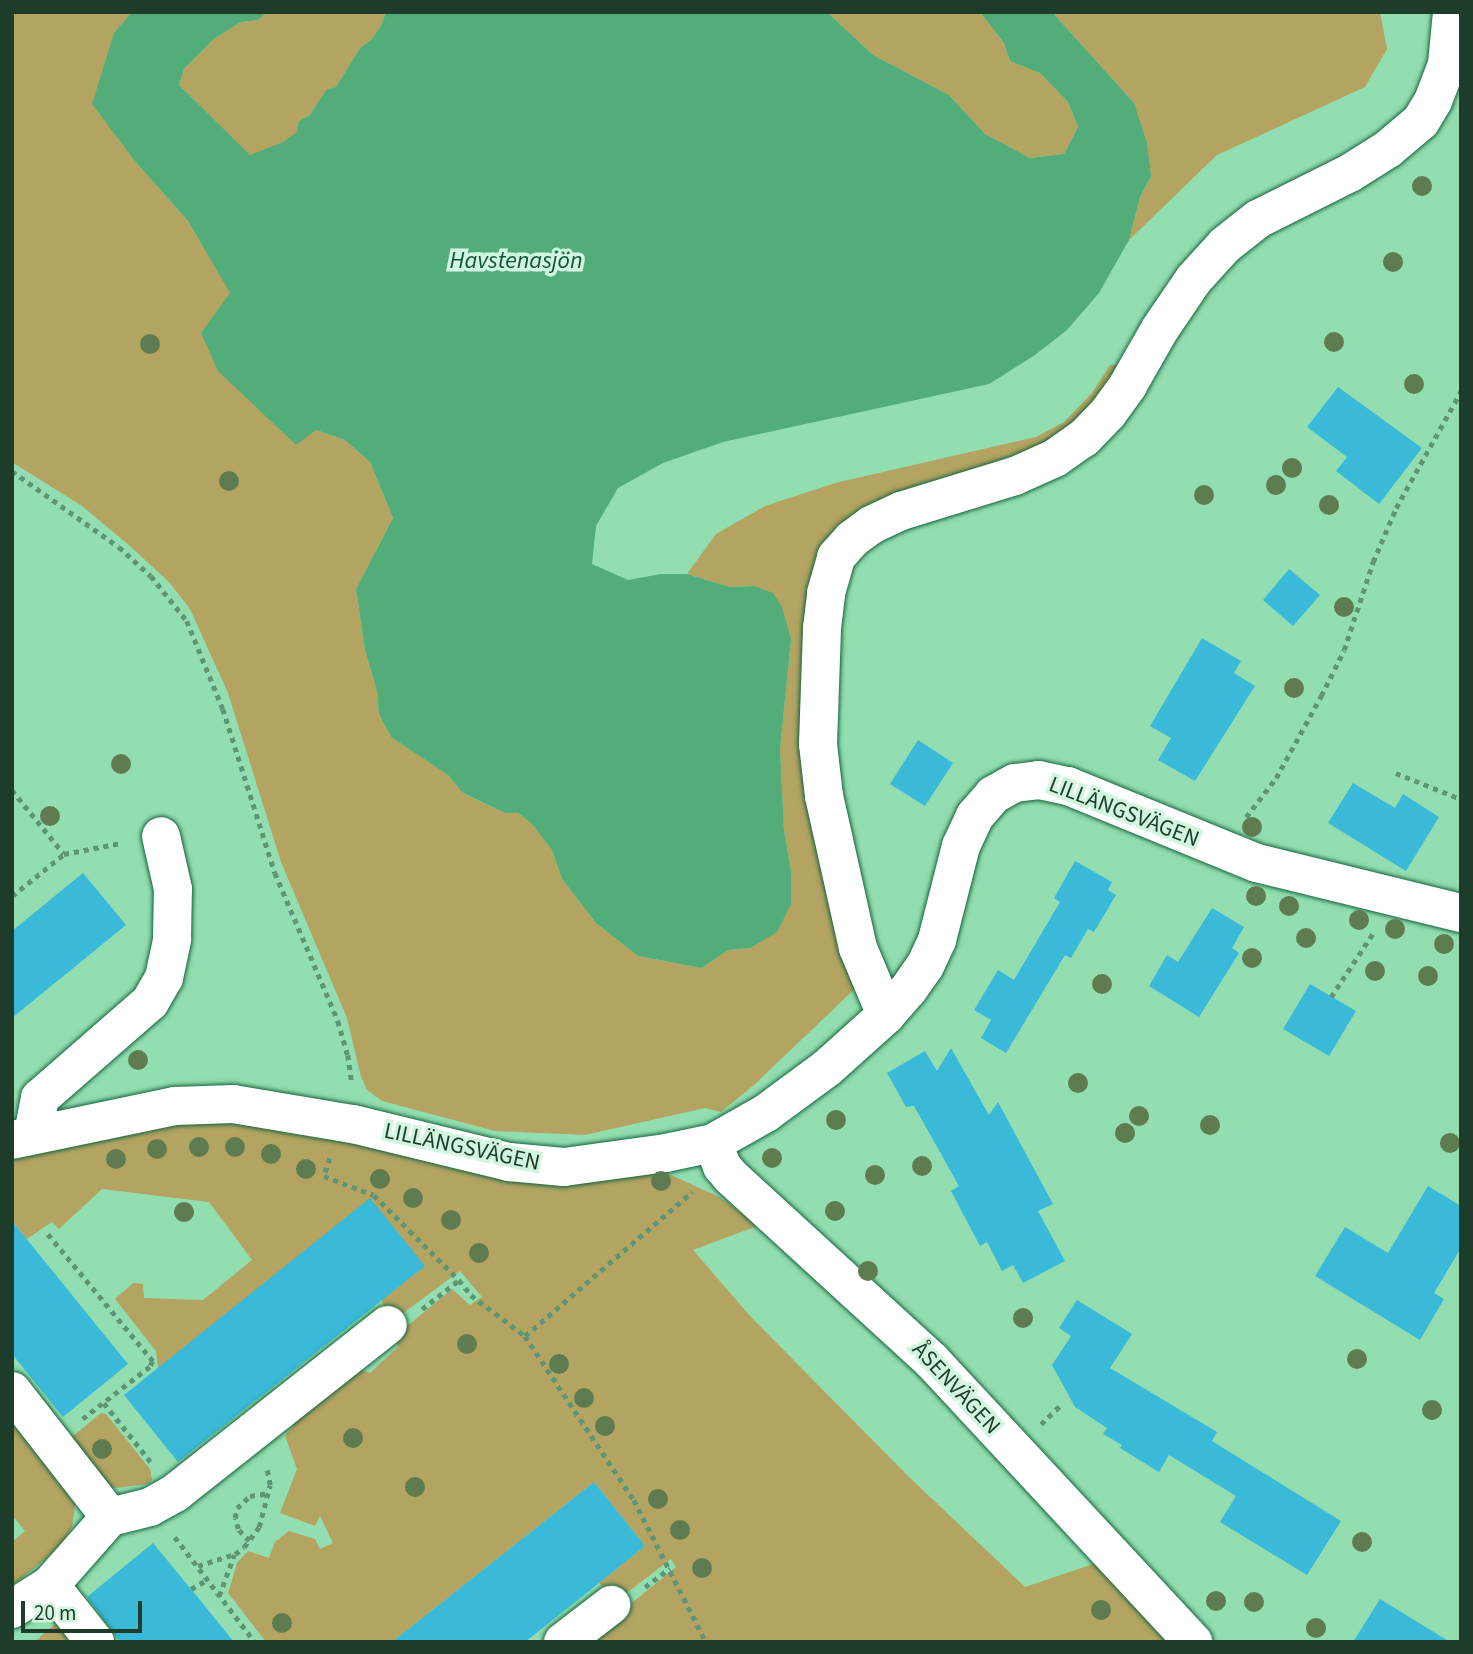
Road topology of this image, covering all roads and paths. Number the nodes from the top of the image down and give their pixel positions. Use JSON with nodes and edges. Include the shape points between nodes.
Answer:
{"nodes":[{"id":1,"x":1452,"y":12,"type":"edge"},
{"id":2,"x":1461,"y":391,"type":"edge"},
{"id":3,"x":12,"y":471,"type":"edge"},
{"id":4,"x":1396,"y":773,"type":"dead end"},
{"id":5,"x":12,"y":790,"type":"edge"},
{"id":6,"x":1461,"y":799,"type":"edge"},
{"id":7,"x":161,"y":836,"type":"joint"},
{"id":8,"x":1225,"y":851,"type":"junction"},
{"id":9,"x":64,"y":854,"type":"junction"},
{"id":10,"x":12,"y":896,"type":"edge"},
{"id":11,"x":1397,"y":898,"type":"junction"},
{"id":12,"x":1461,"y":913,"type":"edge"},
{"id":13,"x":1331,"y":996,"type":"dead end"},
{"id":14,"x":886,"y":1015,"type":"junction"},
{"id":15,"x":341,"y":1122,"type":"junction"},
{"id":16,"x":22,"y":1137,"type":"edge"},
{"id":17,"x":717,"y":1154,"type":"junction"},
{"id":18,"x":48,"y":1234,"type":"dead end"},
{"id":19,"x":459,"y":1280,"type":"junction"},
{"id":20,"x":388,"y":1325,"type":"joint"},
{"id":21,"x":525,"y":1336,"type":"junction"},
{"id":22,"x":12,"y":1391,"type":"edge"},
{"id":23,"x":104,"y":1403,"type":"junction"},
{"id":24,"x":53,"y":1444,"type":"junction"},
{"id":25,"x":266,"y":1464,"type":"dead end"},
{"id":26,"x":268,"y":1493,"type":"junction"},
{"id":27,"x":163,"y":1500,"type":"junction"},
{"id":28,"x":110,"y":1517,"type":"junction"},
{"id":29,"x":249,"y":1541,"type":"junction"},
{"id":30,"x":235,"y":1554,"type":"junction"},
{"id":31,"x":198,"y":1566,"type":"junction"},
{"id":32,"x":208,"y":1579,"type":"junction"},
{"id":33,"x":50,"y":1585,"type":"junction"},
{"id":34,"x":191,"y":1589,"type":"dead end"},
{"id":35,"x":219,"y":1596,"type":"junction"},
{"id":36,"x":611,"y":1605,"type":"dead end"},
{"id":37,"x":12,"y":1609,"type":"edge"},
{"id":38,"x":95,"y":1642,"type":"edge"},
{"id":39,"x":255,"y":1642,"type":"edge"},
{"id":40,"x":563,"y":1642,"type":"edge"},
{"id":41,"x":706,"y":1642,"type":"edge"},
{"id":42,"x":1193,"y":1642,"type":"edge"}],
"edges":[{"from":1,"to":14,"type":"street","via":[[1447,64],[1421,121],[1388,149],[1258,219],[1225,245],[1194,279],[1108,413],[1084,438],[1055,458],[1015,476],[871,524],[836,557],[822,628],[818,744],[824,796],[858,948]]},
{"from":2,"to":8,"type":"path","via":[[1396,508],[1344,650],[1321,696],[1276,778]]},
{"from":3,"to":15,"type":"path","via":[[119,547],[151,576],[187,621],[223,709],[275,873],[338,1021],[352,1087]]},
{"from":4,"to":6,"type":"path"},
{"from":5,"to":9,"type":"path"},
{"from":7,"to":9,"type":"path"},
{"from":7,"to":16,"type":"street","via":[[173,889],[172,939],[164,978],[150,1002],[131,1021],[40,1098]]},
{"from":8,"to":11,"type":"street","name":"LILLÄNGSVÄGEN"},
{"from":8,"to":14,"type":"street","name":"LILLÄNGSVÄGEN","via":[[1068,786],[1039,780],[1015,783],[993,796],[975,816],[961,846],[937,940],[925,966]]},
{"from":9,"to":10,"type":"path"},
{"from":11,"to":12,"type":"street","name":"LILLÄNGSVÄGEN"},
{"from":11,"to":13,"type":"path"},
{"from":14,"to":17,"type":"street","name":"LILLÄNGSVÄGEN"},
{"from":15,"to":16,"type":"street","name":"LILLÄNGSVÄGEN","via":[[233,1104],[175,1106]]},
{"from":15,"to":17,"type":"street","name":"LILLÄNGSVÄGEN","via":[[509,1162],[564,1167],[666,1153]]},
{"from":15,"to":19,"type":"path","via":[[324,1176],[374,1195]]},
{"from":17,"to":21,"type":"path"},
{"from":17,"to":42,"type":"street","name":"ÅSENVÄGEN","via":[[754,1199],[932,1361]]},
{"from":18,"to":23,"type":"path","via":[[153,1360]]},
{"from":19,"to":20,"type":"path","via":[[402,1324]]},
{"from":19,"to":21,"type":"path","via":[[471,1296]]},
{"from":20,"to":27,"type":"street"},
{"from":21,"to":41,"type":"path","via":[[634,1500]]},
{"from":22,"to":24,"type":"street"},
{"from":23,"to":24,"type":"path"},
{"from":23,"to":27,"type":"path"},
{"from":24,"to":28,"type":"street"},
{"from":25,"to":26,"type":"path"},
{"from":26,"to":29,"type":"path","via":[[259,1527]]},
{"from":26,"to":29,"type":"path","via":[[250,1496],[237,1508],[238,1529]]},
{"from":27,"to":28,"type":"street"},
{"from":27,"to":31,"type":"path"},
{"from":28,"to":33,"type":"street"},
{"from":29,"to":30,"type":"path"},
{"from":30,"to":31,"type":"path"},
{"from":30,"to":35,"type":"path"},
{"from":31,"to":32,"type":"path"},
{"from":32,"to":34,"type":"path"},
{"from":32,"to":35,"type":"path"},
{"from":33,"to":37,"type":"street"},
{"from":33,"to":38,"type":"street"},
{"from":35,"to":39,"type":"path"},
{"from":36,"to":40,"type":"street"}]}
